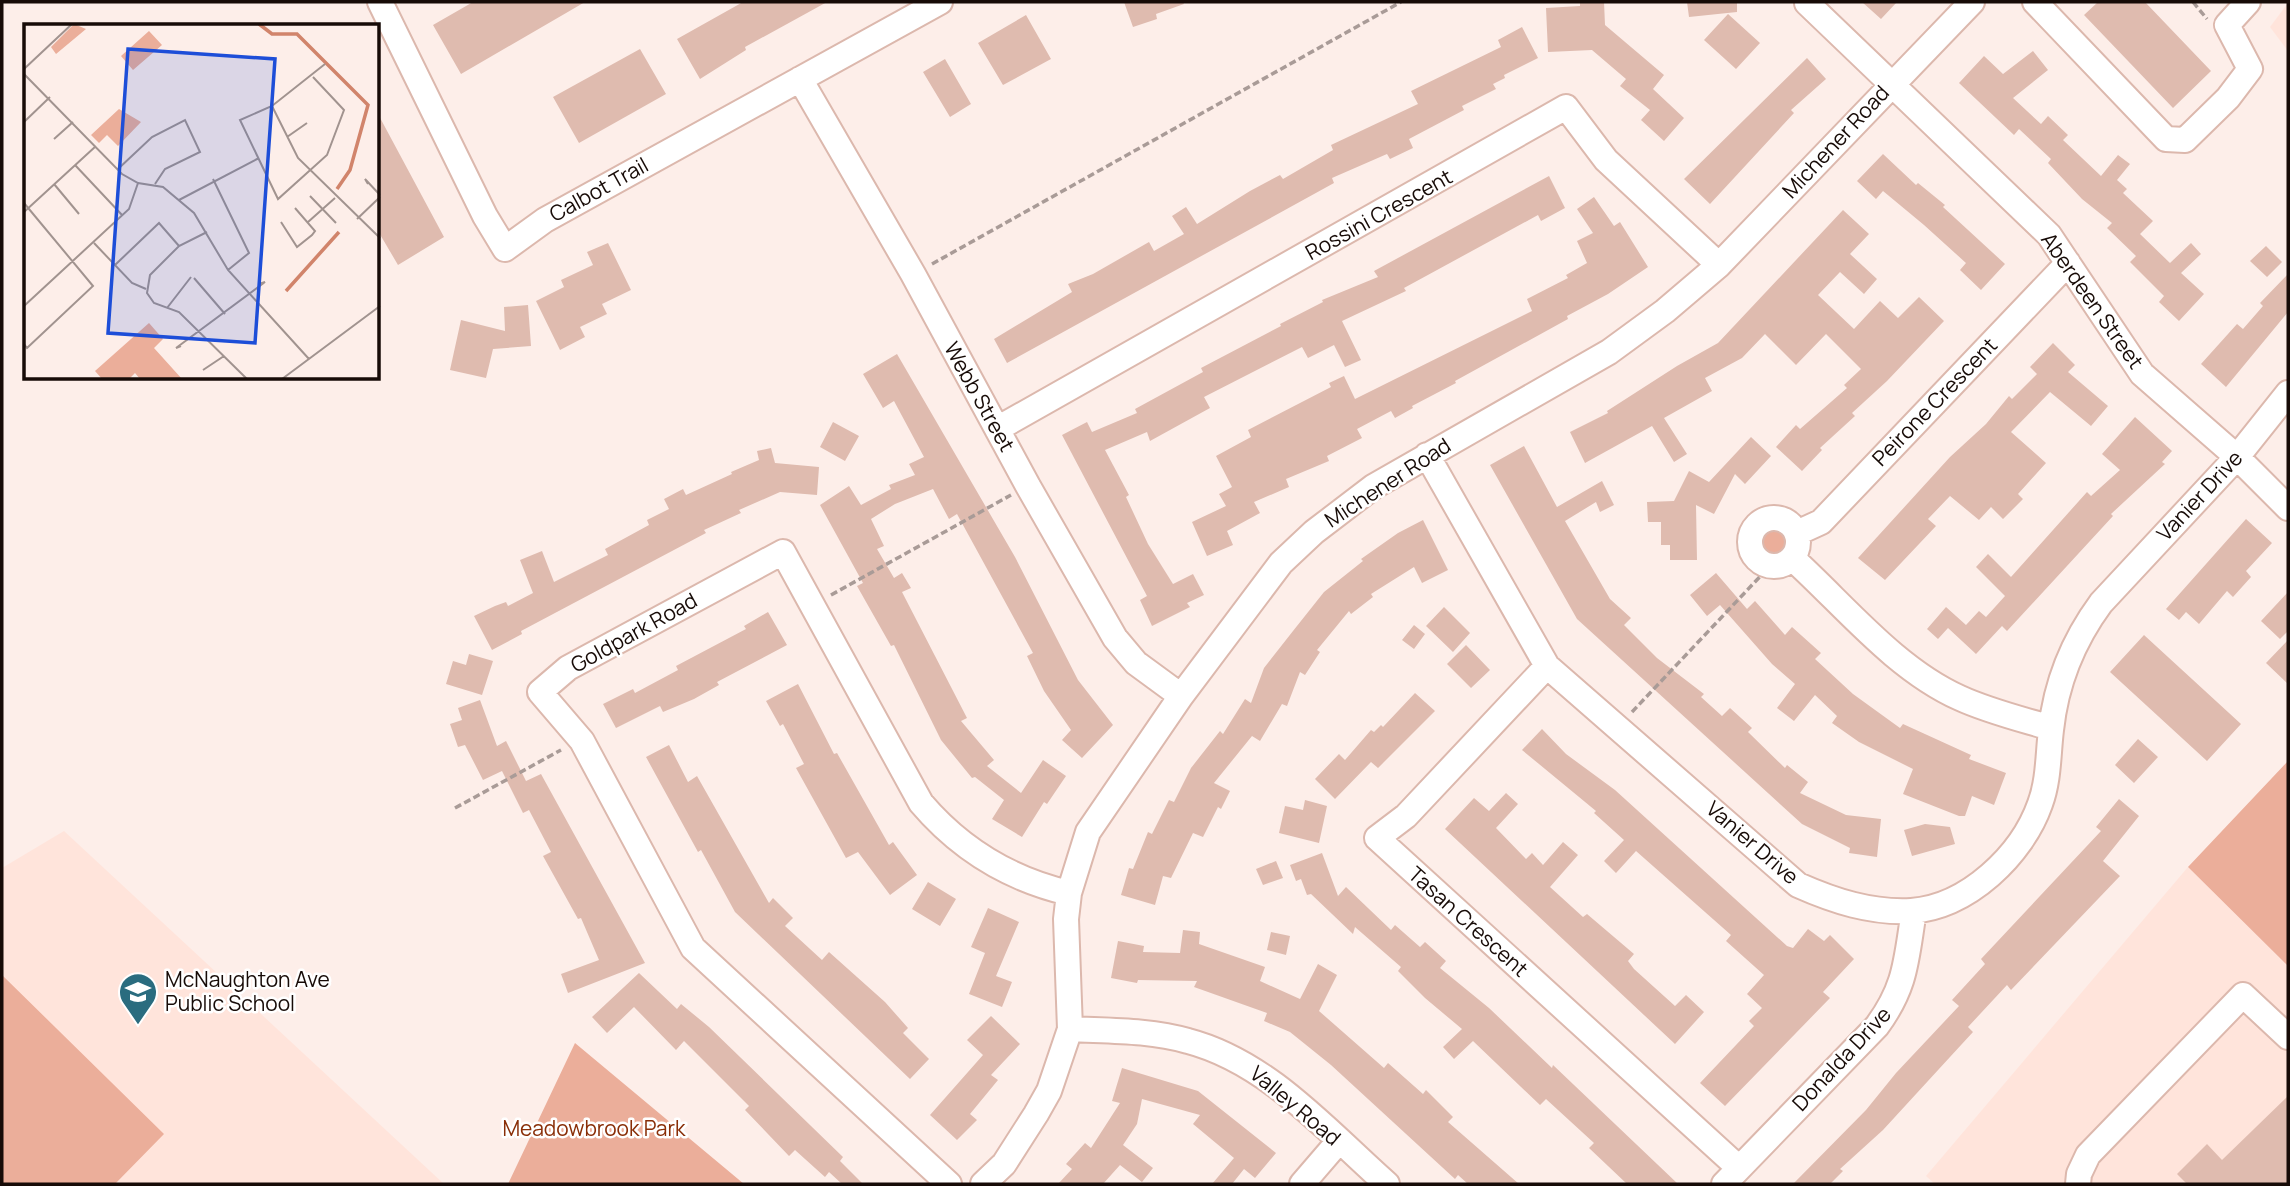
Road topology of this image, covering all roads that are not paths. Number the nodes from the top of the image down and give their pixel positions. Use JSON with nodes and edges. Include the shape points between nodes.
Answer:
{"nodes":[{"id":1,"x":380,"y":2,"type":"edge"},
{"id":2,"x":940,"y":2,"type":"edge"},
{"id":3,"x":1803,"y":2,"type":"edge"},
{"id":4,"x":1972,"y":2,"type":"edge"},
{"id":5,"x":2035,"y":2,"type":"edge"},
{"id":6,"x":2248,"y":2,"type":"edge"},
{"id":7,"x":800,"y":79,"type":"junction"},
{"id":8,"x":1892,"y":83,"type":"junction"},
{"id":9,"x":2068,"y":264,"type":"junction"},
{"id":10,"x":1720,"y":265,"type":"junction"},
{"id":11,"x":2288,"y":393,"type":"edge"},
{"id":12,"x":997,"y":429,"type":"junction"},
{"id":13,"x":1427,"y":455,"type":"junction"},
{"id":14,"x":2237,"y":457,"type":"junction"},
{"id":15,"x":2288,"y":508,"type":"edge"},
{"id":16,"x":1797,"y":533,"type":"junction"},
{"id":17,"x":1781,"y":562,"type":"junction"},
{"id":18,"x":1547,"y":666,"type":"junction"},
{"id":19,"x":1181,"y":696,"type":"junction"},
{"id":20,"x":2051,"y":728,"type":"junction"},
{"id":21,"x":1069,"y":893,"type":"junction"},
{"id":22,"x":1914,"y":911,"type":"junction"},
{"id":23,"x":1070,"y":1029,"type":"junction"},
{"id":24,"x":2288,"y":1037,"type":"edge"},
{"id":25,"x":1339,"y":1141,"type":"junction"},
{"id":26,"x":1732,"y":1176,"type":"edge"},
{"id":27,"x":949,"y":1184,"type":"edge"},
{"id":28,"x":983,"y":1184,"type":"edge"},
{"id":29,"x":1302,"y":1184,"type":"edge"},
{"id":30,"x":1387,"y":1184,"type":"edge"},
{"id":31,"x":2078,"y":1184,"type":"edge"}],
"edges":[{"from":1,"to":7,"type":"street","name":"Calbot Trail","via":[[505,249],[545,220]]},
{"from":2,"to":7,"type":"street","name":"Calbot Trail"},
{"from":3,"to":8,"type":"street","name":"Aberdeen Street"},
{"from":4,"to":8,"type":"street","name":"Michener Road"},
{"from":5,"to":6,"type":"street","via":[[2166,139],[2185,140],[2250,69],[2227,25]]},
{"from":7,"to":12,"type":"street","name":"Webb Street"},
{"from":8,"to":9,"type":"street","name":"Aberdeen Street","via":[[2049,235]]},
{"from":8,"to":10,"type":"street","name":"Michener Road"},
{"from":9,"to":14,"type":"street","name":"Aberdeen Street","via":[[2141,374]]},
{"from":9,"to":16,"type":"street","name":"Peirone Crescent","via":[[1821,522]]},
{"from":10,"to":12,"type":"street","name":"Rossini Crescent","via":[[1606,160],[1566,107]]},
{"from":10,"to":13,"type":"street","name":"Michener Road","via":[[1609,352]]},
{"from":11,"to":14,"type":"street","name":"Vanier Drive"},
{"from":12,"to":19,"type":"street","name":"Webb Street","via":[[1125,651]]},
{"from":13,"to":18,"type":"street","name":"Vanier Drive"},
{"from":13,"to":19,"type":"street","name":"Michener Road","via":[[1343,507],[1281,563]]},
{"from":14,"to":15,"type":"street","name":"Aberdeen Street"},
{"from":14,"to":20,"type":"street","name":"Vanier Drive","via":[[2082,628],[2070,652]]},
{"from":16,"to":17,"type":"street","via":[[1798,547]]},
{"from":16,"to":17,"type":"street","via":[[1781,518],[1765,519],[1750,537],[1756,559]]},
{"from":17,"to":20,"type":"street","via":[[1933,683],[1960,698]]},
{"from":18,"to":22,"type":"street","name":"Vanier Drive","via":[[1798,885],[1865,908]]},
{"from":18,"to":26,"type":"street","name":"Tasan Crescent","via":[[1406,816],[1377,838]]},
{"from":19,"to":21,"type":"street","name":"Michener Road","via":[[1088,832]]},
{"from":20,"to":22,"type":"street","name":"Vanier Drive","via":[[2041,803],[2024,837],[1972,889]]},
{"from":21,"to":23,"type":"street","name":"Michener Road","via":[[1066,967]]},
{"from":21,"to":27,"type":"street","name":"Goldpark Road","via":[[1041,887],[990,863],[941,827],[921,803],[783,552],[568,668],[540,692],[582,741],[693,948]]},
{"from":22,"to":26,"type":"street","name":"Donalda Drive","via":[[1905,976],[1894,1004]]},
{"from":23,"to":25,"type":"street","name":"Valley Road","via":[[1159,1034],[1219,1051],[1282,1090]]},
{"from":23,"to":28,"type":"street","name":"Michener Road","via":[[1036,1114],[1004,1164]]},
{"from":24,"to":31,"type":"street","via":[[2243,995],[2088,1155]]},
{"from":25,"to":29,"type":"street"},
{"from":25,"to":30,"type":"street","name":"Valley Road"}]}
